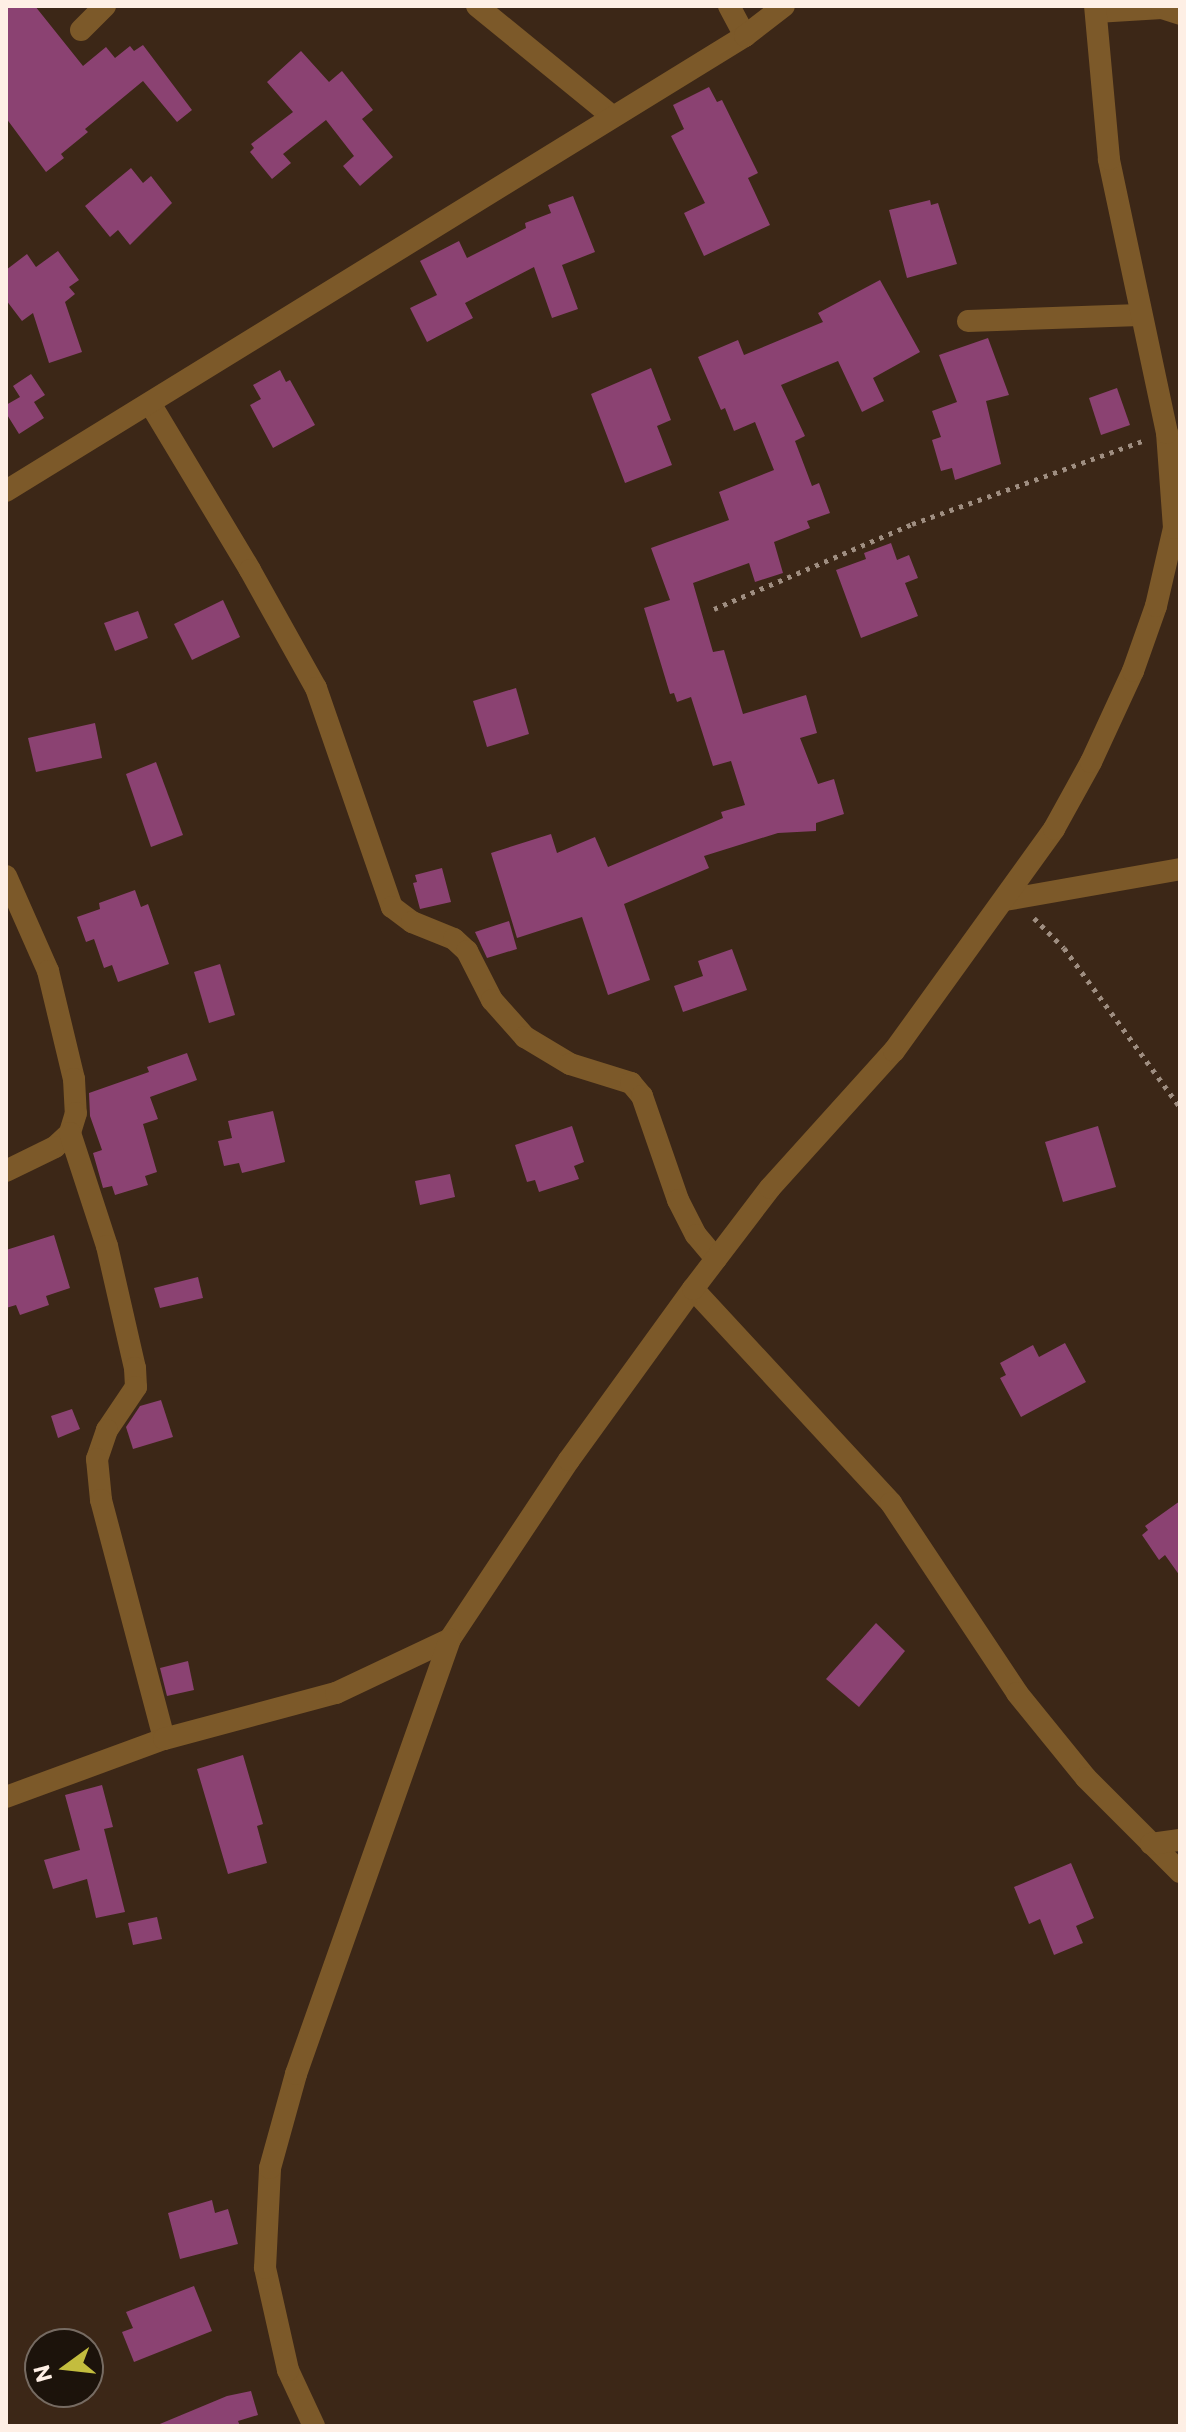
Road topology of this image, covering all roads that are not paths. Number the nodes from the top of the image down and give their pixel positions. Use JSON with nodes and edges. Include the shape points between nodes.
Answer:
{"nodes":[{"id":1,"x":105,"y":6,"type":"edge"},
{"id":2,"x":477,"y":6,"type":"edge"},
{"id":3,"x":729,"y":6,"type":"edge"},
{"id":4,"x":784,"y":6,"type":"edge"},
{"id":5,"x":1096,"y":9,"type":"edge"},
{"id":6,"x":1180,"y":14,"type":"edge"},
{"id":7,"x":81,"y":30,"type":"dead end"},
{"id":8,"x":745,"y":36,"type":"junction"},
{"id":9,"x":612,"y":116,"type":"junction"},
{"id":10,"x":1140,"y":315,"type":"junction"},
{"id":11,"x":968,"y":321,"type":"dead end"},
{"id":12,"x":1157,"y":395,"type":"junction"},
{"id":13,"x":1180,"y":401,"type":"edge"},
{"id":14,"x":151,"y":405,"type":"junction"},
{"id":15,"x":6,"y":491,"type":"edge"},
{"id":16,"x":1180,"y":869,"type":"edge"},
{"id":17,"x":6,"y":876,"type":"edge"},
{"id":18,"x":1005,"y":900,"type":"junction"},
{"id":19,"x":70,"y":1133,"type":"junction"},
{"id":20,"x":6,"y":1171,"type":"edge"},
{"id":21,"x":716,"y":1259,"type":"junction"},
{"id":22,"x":693,"y":1289,"type":"junction"},
{"id":23,"x":450,"y":1639,"type":"junction"},
{"id":24,"x":164,"y":1739,"type":"junction"},
{"id":25,"x":6,"y":1797,"type":"edge"},
{"id":26,"x":1180,"y":1840,"type":"edge"},
{"id":27,"x":1151,"y":1844,"type":"junction"},
{"id":28,"x":1180,"y":1872,"type":"edge"},
{"id":29,"x":314,"y":2426,"type":"edge"}],
"edges":[{"from":1,"to":7,"type":"street"},
{"from":2,"to":9,"type":"street"},
{"from":3,"to":8,"type":"street"},
{"from":4,"to":8,"type":"street"},
{"from":5,"to":6,"type":"street","via":[[1162,8]]},
{"from":5,"to":10,"type":"street","via":[[1109,159]]},
{"from":8,"to":9,"type":"street"},
{"from":9,"to":14,"type":"street"},
{"from":10,"to":11,"type":"street"},
{"from":10,"to":12,"type":"street"},
{"from":12,"to":13,"type":"street"},
{"from":12,"to":18,"type":"street","via":[[1167,433],[1174,528],[1156,606],[1091,762],[1054,829]]},
{"from":14,"to":15,"type":"street"},
{"from":14,"to":21,"type":"street","via":[[316,688],[392,907],[467,951],[492,1000],[525,1037],[570,1064],[631,1083],[642,1096],[678,1200]]},
{"from":16,"to":18,"type":"street"},
{"from":17,"to":19,"type":"street","via":[[48,971],[62,1026],[74,1079],[76,1113]]},
{"from":18,"to":21,"type":"street","via":[[894,1051],[770,1188]]},
{"from":19,"to":20,"type":"street","via":[[55,1147]]},
{"from":19,"to":24,"type":"street","via":[[107,1246],[135,1368],[136,1387],[107,1430],[97,1459],[101,1500]]},
{"from":21,"to":22,"type":"street"},
{"from":22,"to":23,"type":"street","via":[[569,1460]]},
{"from":22,"to":27,"type":"street","via":[[891,1503],[1017,1693],[1086,1778]]},
{"from":23,"to":24,"type":"street","via":[[336,1693]]},
{"from":23,"to":29,"type":"street","via":[[296,2074],[270,2168],[265,2268],[288,2370]]},
{"from":24,"to":25,"type":"street"},
{"from":26,"to":27,"type":"street"},
{"from":27,"to":28,"type":"street"}]}
